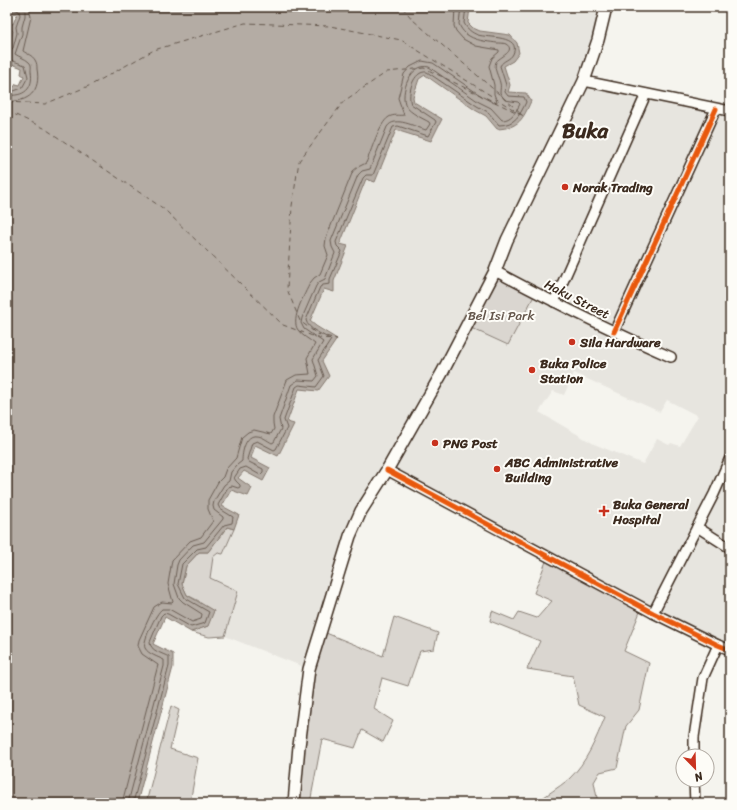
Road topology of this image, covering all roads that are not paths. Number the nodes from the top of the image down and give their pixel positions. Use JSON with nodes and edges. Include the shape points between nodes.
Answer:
{"nodes":[{"id":1,"x":606,"y":7,"type":"edge"},
{"id":2,"x":584,"y":81,"type":"junction"},
{"id":3,"x":646,"y":94,"type":"junction"},
{"id":4,"x":716,"y":108,"type":"junction"},
{"id":5,"x":730,"y":111,"type":"edge"},
{"id":6,"x":495,"y":271,"type":"junction"},
{"id":7,"x":554,"y":302,"type":"junction"},
{"id":8,"x":614,"y":332,"type":"junction"},
{"id":9,"x":671,"y":357,"type":"dead end"},
{"id":10,"x":730,"y":458,"type":"edge"},
{"id":11,"x":387,"y":470,"type":"junction"},
{"id":12,"x":697,"y":527,"type":"junction"},
{"id":13,"x":730,"y":548,"type":"edge"},
{"id":14,"x":653,"y":613,"type":"junction"},
{"id":15,"x":718,"y":645,"type":"junction"},
{"id":16,"x":730,"y":650,"type":"edge"},
{"id":17,"x":694,"y":748,"type":"edge"},
{"id":18,"x":694,"y":788,"type":"edge"},
{"id":19,"x":294,"y":803,"type":"edge"},
{"id":20,"x":695,"y":803,"type":"edge"}],
"edges":[{"from":1,"to":2,"type":"main road"},
{"from":2,"to":3,"type":"street"},
{"from":2,"to":6,"type":"main road","via":[[507,240]]},
{"from":3,"to":4,"type":"street"},
{"from":3,"to":7,"type":"street"},
{"from":4,"to":5,"type":"street"},
{"from":4,"to":8,"type":"street"},
{"from":6,"to":7,"type":"street","name":"Haku Street"},
{"from":6,"to":11,"type":"main road","via":[[442,373]]},
{"from":7,"to":8,"type":"street","name":"Haku Street"},
{"from":8,"to":9,"type":"street","name":"Haku Street"},
{"from":10,"to":12,"type":"street"},
{"from":11,"to":14,"type":"street"},
{"from":11,"to":19,"type":"main road","via":[[361,511],[350,536],[309,669]]},
{"from":12,"to":13,"type":"street"},
{"from":12,"to":14,"type":"street"},
{"from":14,"to":15,"type":"street"},
{"from":15,"to":16,"type":"street"},
{"from":15,"to":17,"type":"street","via":[[703,678]]},
{"from":18,"to":20,"type":"street"}]}
